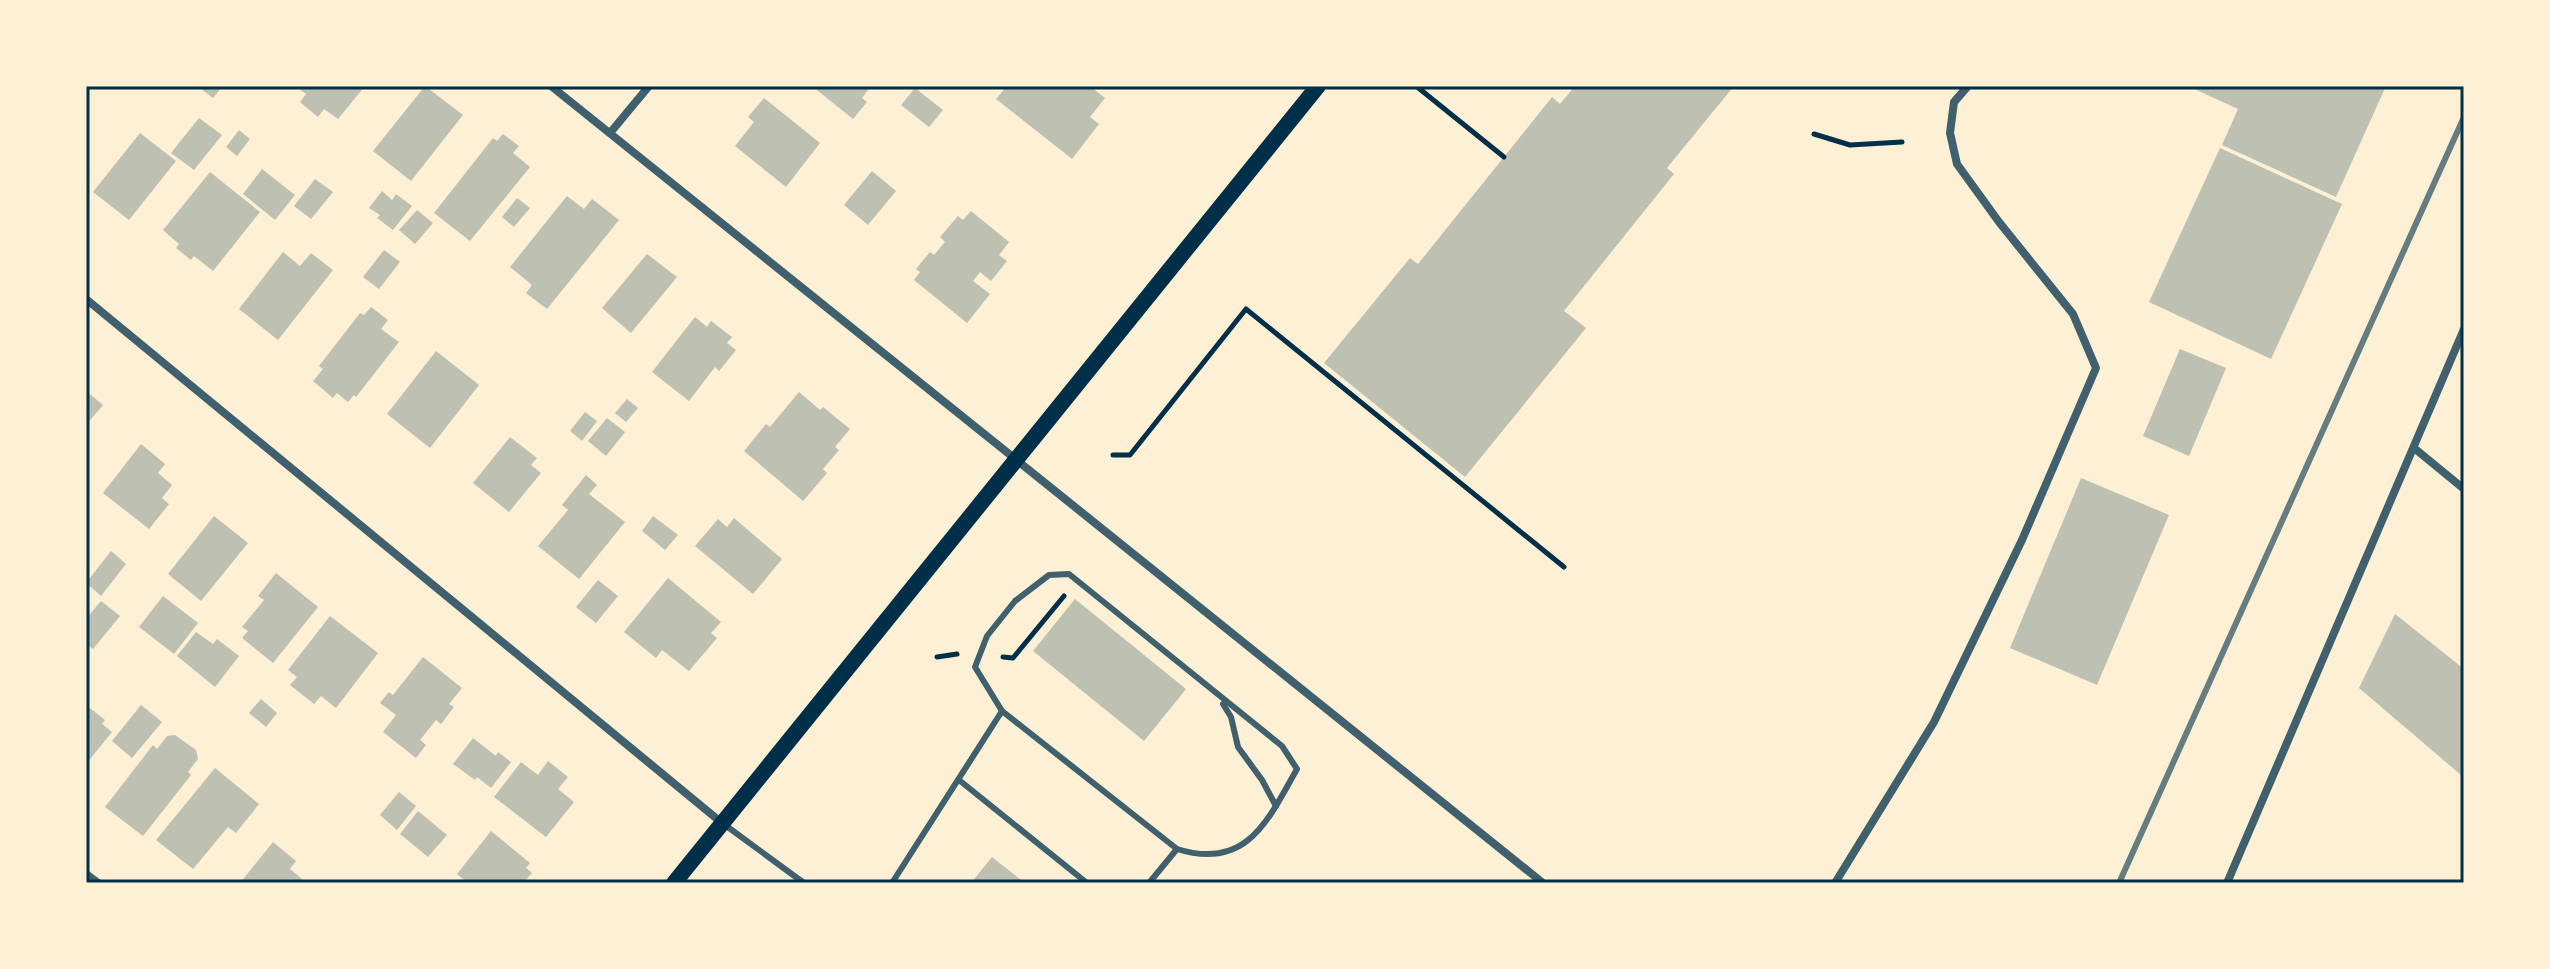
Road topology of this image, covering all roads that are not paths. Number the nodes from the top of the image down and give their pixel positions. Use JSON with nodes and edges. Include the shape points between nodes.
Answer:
{"nodes":[{"id":1,"x":551,"y":86,"type":"edge"},
{"id":2,"x":649,"y":86,"type":"edge"},
{"id":3,"x":1318,"y":86,"type":"edge"},
{"id":4,"x":1968,"y":86,"type":"edge"},
{"id":5,"x":610,"y":133,"type":"junction"},
{"id":6,"x":86,"y":299,"type":"edge"},
{"id":7,"x":2464,"y":329,"type":"edge"},
{"id":8,"x":2414,"y":448,"type":"junction"},
{"id":9,"x":1015,"y":458,"type":"junction"},
{"id":10,"x":2464,"y":489,"type":"edge"},
{"id":11,"x":1219,"y":697,"type":"junction"},
{"id":12,"x":1002,"y":711,"type":"junction"},
{"id":13,"x":959,"y":780,"type":"junction"},
{"id":14,"x":1276,"y":806,"type":"junction"},
{"id":15,"x":722,"y":823,"type":"junction"},
{"id":16,"x":1177,"y":849,"type":"junction"},
{"id":17,"x":86,"y":874,"type":"edge"},
{"id":18,"x":98,"y":883,"type":"edge"},
{"id":19,"x":674,"y":883,"type":"edge"},
{"id":20,"x":804,"y":883,"type":"edge"},
{"id":21,"x":892,"y":883,"type":"edge"},
{"id":22,"x":1087,"y":883,"type":"edge"},
{"id":23,"x":1149,"y":883,"type":"edge"},
{"id":24,"x":1543,"y":883,"type":"edge"},
{"id":25,"x":1835,"y":883,"type":"edge"},
{"id":26,"x":2227,"y":883,"type":"edge"}],
"edges":[{"from":1,"to":5,"type":"street"},
{"from":2,"to":5,"type":"street"},
{"from":3,"to":9,"type":"main road"},
{"from":4,"to":25,"type":"street","via":[[1954,102],[1950,133],[1957,164],[2073,314],[2096,368],[2022,540],[1934,722]]},
{"from":5,"to":9,"type":"street"},
{"from":6,"to":15,"type":"street"},
{"from":7,"to":8,"type":"street"},
{"from":8,"to":10,"type":"street"},
{"from":8,"to":26,"type":"street"},
{"from":9,"to":15,"type":"main road"},
{"from":9,"to":24,"type":"street"},
{"from":11,"to":12,"type":"lane","via":[[1077,579],[1049,575],[1015,601],[987,636],[975,667]]},
{"from":11,"to":14,"type":"lane","via":[[1231,717],[1238,747]]},
{"from":11,"to":14,"type":"lane","via":[[1282,746],[1297,769]]},
{"from":12,"to":13,"type":"lane"},
{"from":12,"to":16,"type":"lane"},
{"from":13,"to":21,"type":"lane"},
{"from":13,"to":22,"type":"lane"},
{"from":14,"to":16,"type":"lane","via":[[1260,830],[1238,848],[1200,856]]},
{"from":15,"to":19,"type":"main road"},
{"from":15,"to":20,"type":"lane"},
{"from":16,"to":23,"type":"lane"},
{"from":17,"to":18,"type":"street"}]}
